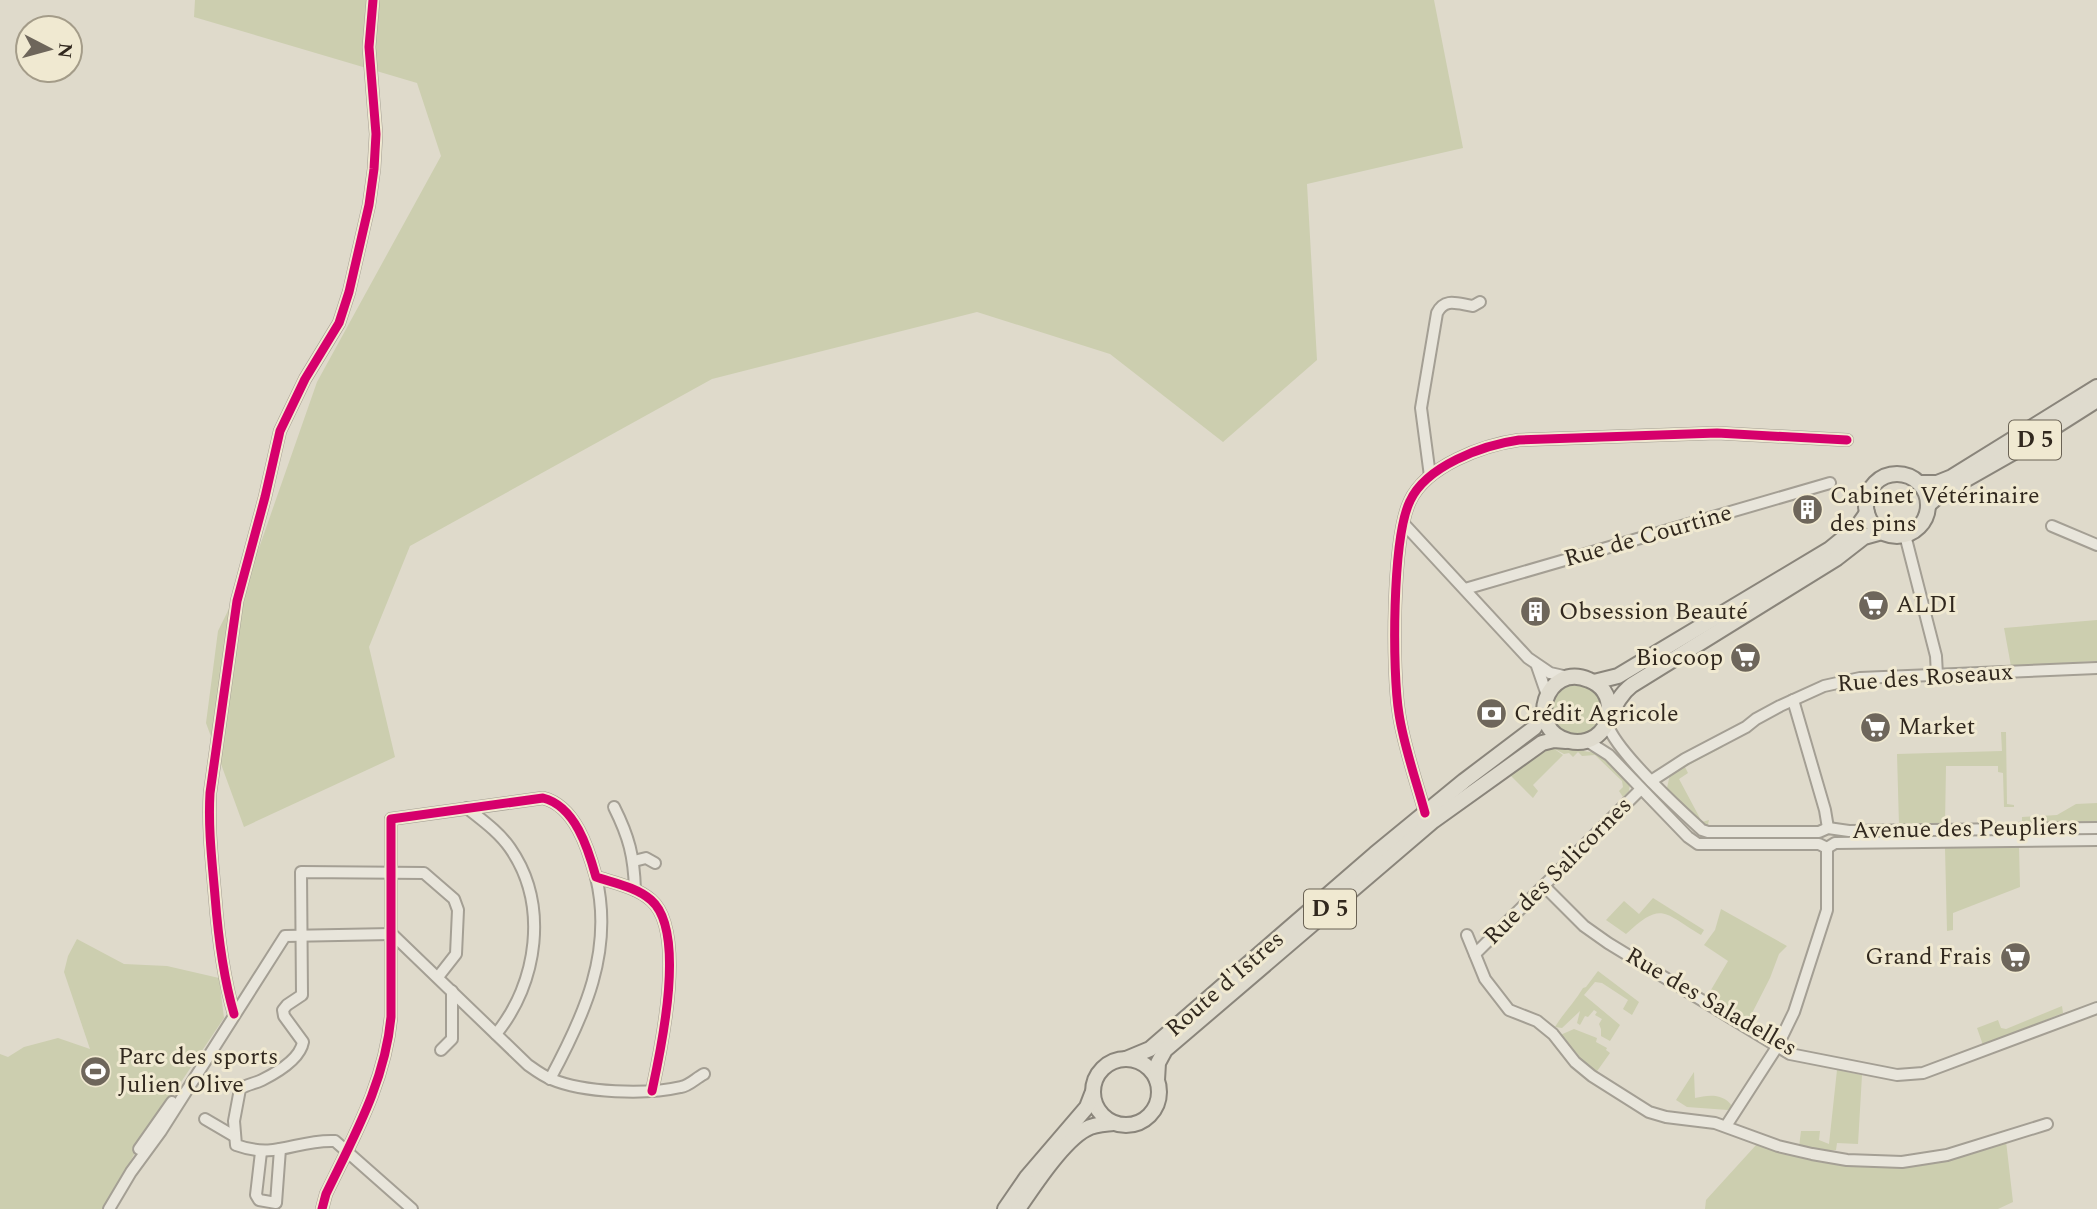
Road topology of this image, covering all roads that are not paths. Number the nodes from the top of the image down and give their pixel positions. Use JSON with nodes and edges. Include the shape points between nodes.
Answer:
{"nodes":[{"id":1,"x":373,"y":0,"type":"edge"},
{"id":2,"x":1480,"y":302,"type":"dead end"},
{"id":3,"x":2097,"y":387,"type":"edge"},
{"id":4,"x":2097,"y":400,"type":"edge"},
{"id":5,"x":1847,"y":440,"type":"dead end"},
{"id":6,"x":1430,"y":476,"type":"junction"},
{"id":7,"x":1830,"y":483,"type":"dead end"},
{"id":8,"x":1919,"y":484,"type":"junction"},
{"id":9,"x":1928,"y":505,"type":"junction"},
{"id":10,"x":1867,"y":513,"type":"junction"},
{"id":11,"x":1404,"y":524,"type":"junction"},
{"id":12,"x":2052,"y":526,"type":"dead end"},
{"id":13,"x":1882,"y":532,"type":"junction"},
{"id":14,"x":1905,"y":536,"type":"junction"},
{"id":15,"x":2097,"y":545,"type":"edge"},
{"id":16,"x":1465,"y":589,"type":"junction"},
{"id":17,"x":1537,"y":666,"type":"junction"},
{"id":18,"x":2097,"y":668,"type":"edge"},
{"id":19,"x":1937,"y":675,"type":"junction"},
{"id":20,"x":1568,"y":677,"type":"junction"},
{"id":21,"x":1594,"y":682,"type":"junction"},
{"id":22,"x":1547,"y":695,"type":"junction"},
{"id":23,"x":1793,"y":700,"type":"junction"},
{"id":24,"x":1544,"y":712,"type":"junction"},
{"id":25,"x":1608,"y":719,"type":"junction"},
{"id":26,"x":1566,"y":741,"type":"junction"},
{"id":27,"x":1587,"y":741,"type":"junction"},
{"id":28,"x":1651,"y":781,"type":"junction"},
{"id":29,"x":1642,"y":789,"type":"junction"},
{"id":30,"x":614,"y":807,"type":"dead end"},
{"id":31,"x":467,"y":808,"type":"junction"},
{"id":32,"x":1425,"y":813,"type":"junction"},
{"id":33,"x":2097,"y":828,"type":"edge"},
{"id":34,"x":1827,"y":830,"type":"junction"},
{"id":35,"x":2097,"y":840,"type":"edge"},
{"id":36,"x":1827,"y":845,"type":"junction"},
{"id":37,"x":634,"y":861,"type":"junction"},
{"id":38,"x":655,"y":863,"type":"dead end"},
{"id":39,"x":391,"y":871,"type":"junction"},
{"id":40,"x":596,"y":877,"type":"junction"},
{"id":41,"x":1544,"y":886,"type":"junction"},
{"id":42,"x":635,"y":890,"type":"junction"},
{"id":43,"x":392,"y":934,"type":"junction"},
{"id":44,"x":301,"y":935,"type":"junction"},
{"id":45,"x":1467,"y":935,"type":"dead end"},
{"id":46,"x":1475,"y":954,"type":"junction"},
{"id":47,"x":438,"y":977,"type":"junction"},
{"id":48,"x":452,"y":991,"type":"junction"},
{"id":49,"x":2097,"y":1008,"type":"edge"},
{"id":50,"x":234,"y":1014,"type":"junction"},
{"id":51,"x":496,"y":1034,"type":"junction"},
{"id":52,"x":1777,"y":1047,"type":"junction"},
{"id":53,"x":442,"y":1050,"type":"dead end"},
{"id":54,"x":1126,"y":1059,"type":"junction"},
{"id":55,"x":704,"y":1074,"type":"dead end"},
{"id":56,"x":550,"y":1079,"type":"junction"},
{"id":57,"x":1157,"y":1080,"type":"junction"},
{"id":58,"x":652,"y":1091,"type":"junction"},
{"id":59,"x":1092,"y":1094,"type":"junction"},
{"id":60,"x":205,"y":1119,"type":"dead end"},
{"id":61,"x":1113,"y":1123,"type":"junction"},
{"id":62,"x":2047,"y":1124,"type":"dead end"},
{"id":63,"x":1726,"y":1126,"type":"junction"},
{"id":64,"x":235,"y":1141,"type":"junction"},
{"id":65,"x":280,"y":1149,"type":"junction"},
{"id":66,"x":347,"y":1151,"type":"junction"},
{"id":67,"x":261,"y":1152,"type":"junction"},
{"id":68,"x":109,"y":1209,"type":"edge"},
{"id":69,"x":322,"y":1209,"type":"edge"},
{"id":70,"x":412,"y":1209,"type":"edge"},
{"id":71,"x":1005,"y":1209,"type":"edge"},
{"id":72,"x":1018,"y":1209,"type":"edge"}],
"edges":[{"from":1,"to":50,"type":"street","via":[[369,47],[376,134],[369,205],[339,323],[280,431],[235,609],[210,793],[216,911]]},
{"from":2,"to":6,"type":"street","via":[[1473,306],[1449,302],[1437,313],[1421,408]]},
{"from":3,"to":8,"type":"main road","number":"D 5","via":[[1952,477]]},
{"from":4,"to":9,"type":"main road","number":"D 5"},
{"from":5,"to":6,"type":"street","via":[[1717,433],[1519,440],[1472,452]]},
{"from":6,"to":11,"type":"street","via":[[1410,500]]},
{"from":7,"to":16,"type":"street","name":"Rue de Courtine"},
{"from":8,"to":9,"type":"main road"},
{"from":8,"to":10,"type":"main road","via":[[1906,475],[1882,478],[1867,497]]},
{"from":9,"to":14,"type":"main road","via":[[1919,527]]},
{"from":10,"to":13,"type":"main road"},
{"from":10,"to":21,"type":"main road","via":[[1830,549],[1618,676]]},
{"from":11,"to":16,"type":"street"},
{"from":11,"to":32,"type":"street","via":[[1398,565],[1398,702]]},
{"from":12,"to":15,"type":"street"},
{"from":13,"to":14,"type":"main road"},
{"from":13,"to":25,"type":"main road","via":[[1864,537],[1632,685],[1618,698]]},
{"from":14,"to":19,"type":"street"},
{"from":16,"to":17,"type":"street"},
{"from":17,"to":20,"type":"street"},
{"from":17,"to":22,"type":"street"},
{"from":18,"to":19,"type":"street","name":"Rue des Roseaux"},
{"from":19,"to":23,"type":"street","name":"Rue des Roseaux","via":[[1860,678]]},
{"from":20,"to":21,"type":"main road"},
{"from":20,"to":22,"type":"main road"},
{"from":21,"to":25,"type":"main road","via":[[1607,695]]},
{"from":22,"to":24,"type":"main road"},
{"from":23,"to":28,"type":"street","name":"Rue des Roseaux"},
{"from":23,"to":34,"type":"street"},
{"from":24,"to":26,"type":"main road","via":[[1549,727]]},
{"from":24,"to":32,"type":"main road","name":"Route d'Istres","number":"D 5","via":[[1534,728]]},
{"from":25,"to":27,"type":"main road"},
{"from":25,"to":28,"type":"street","name":"Avenue des Peupliers","via":[[1610,733]]},
{"from":26,"to":27,"type":"main road"},
{"from":26,"to":57,"type":"main road","name":"Route d'Istres","number":"D 5","via":[[1542,743],[1433,821],[1166,1050],[1158,1063]]},
{"from":27,"to":29,"type":"street","name":"Avenue des Peupliers","via":[[1609,755]]},
{"from":28,"to":34,"type":"street","name":"Avenue des Peupliers","via":[[1708,832]]},
{"from":29,"to":36,"type":"street","name":"Avenue des Peupliers","via":[[1698,844]]},
{"from":29,"to":41,"type":"street","name":"Rue des Salicornes"},
{"from":30,"to":37,"type":"street"},
{"from":31,"to":39,"type":"street","via":[[391,819]]},
{"from":31,"to":40,"type":"street","via":[[543,798],[555,801],[575,825]]},
{"from":31,"to":51,"type":"street","via":[[510,848],[532,900],[533,952],[528,974],[509,1018]]},
{"from":32,"to":54,"type":"main road","name":"Route d'Istres","number":"D 5","via":[[1150,1049]]},
{"from":33,"to":34,"type":"street","name":"Avenue des Peupliers"},
{"from":34,"to":36,"type":"street","name":"Avenue des Peupliers","via":[[1836,839]]},
{"from":34,"to":36,"type":"street","name":"Avenue des Peupliers","via":[[1817,836]]},
{"from":35,"to":36,"type":"street","name":"Avenue des Peupliers"},
{"from":36,"to":52,"type":"street","via":[[1827,910],[1794,1012]]},
{"from":37,"to":38,"type":"street","via":[[646,858]]},
{"from":37,"to":42,"type":"street"},
{"from":39,"to":43,"type":"street"},
{"from":39,"to":44,"type":"street","via":[[301,872]]},
{"from":39,"to":47,"type":"street","via":[[424,873],[454,899],[458,910],[456,954]]},
{"from":40,"to":42,"type":"street"},
{"from":40,"to":56,"type":"street","via":[[601,898],[600,942],[591,990],[578,1028]]},
{"from":41,"to":46,"type":"street","name":"Rue des Salicornes"},
{"from":41,"to":52,"type":"street","name":"Rue des Saladelles","via":[[1584,926]]},
{"from":42,"to":58,"type":"street","via":[[659,908],[668,941],[669,990]]},
{"from":43,"to":44,"type":"street"},
{"from":43,"to":47,"type":"street"},
{"from":43,"to":66,"type":"street","via":[[388,1046],[381,1074]]},
{"from":44,"to":50,"type":"street","via":[[285,936]]},
{"from":44,"to":64,"type":"street","via":[[302,995],[283,1010],[303,1042],[302,1049],[264,1079],[240,1089]]},
{"from":45,"to":46,"type":"street"},
{"from":46,"to":63,"type":"street","via":[[1485,979],[1509,1010],[1548,1029],[1592,1076],[1649,1112]]},
{"from":47,"to":48,"type":"street"},
{"from":48,"to":51,"type":"street"},
{"from":48,"to":53,"type":"street","via":[[452,1039]]},
{"from":49,"to":52,"type":"street","name":"Rue des Saladelles","via":[[1910,1075],[1798,1055]]},
{"from":50,"to":68,"type":"street","via":[[190,1084],[138,1152]]},
{"from":51,"to":56,"type":"street"},
{"from":52,"to":63,"type":"street"},
{"from":54,"to":57,"type":"main road","via":[[1150,1069]]},
{"from":54,"to":59,"type":"main road","via":[[1105,1066]]},
{"from":55,"to":58,"type":"street","via":[[684,1087]]},
{"from":56,"to":58,"type":"street","via":[[609,1091]]},
{"from":57,"to":61,"type":"main road","via":[[1158,1100],[1147,1119],[1124,1126]]},
{"from":59,"to":61,"type":"main road","via":[[1098,1112]]},
{"from":59,"to":71,"type":"main road","via":[[1087,1107]]},
{"from":60,"to":64,"type":"street"},
{"from":61,"to":72,"type":"main road","via":[[1086,1129],[1071,1141]]},
{"from":62,"to":63,"type":"street","via":[[1947,1155],[1902,1162],[1812,1154]]},
{"from":64,"to":67,"type":"street"},
{"from":65,"to":66,"type":"street","via":[[335,1141]]},
{"from":65,"to":67,"type":"street"},
{"from":65,"to":67,"type":"street","via":[[276,1203],[258,1200],[256,1195]]},
{"from":66,"to":69,"type":"street"},
{"from":66,"to":70,"type":"street"}]}
